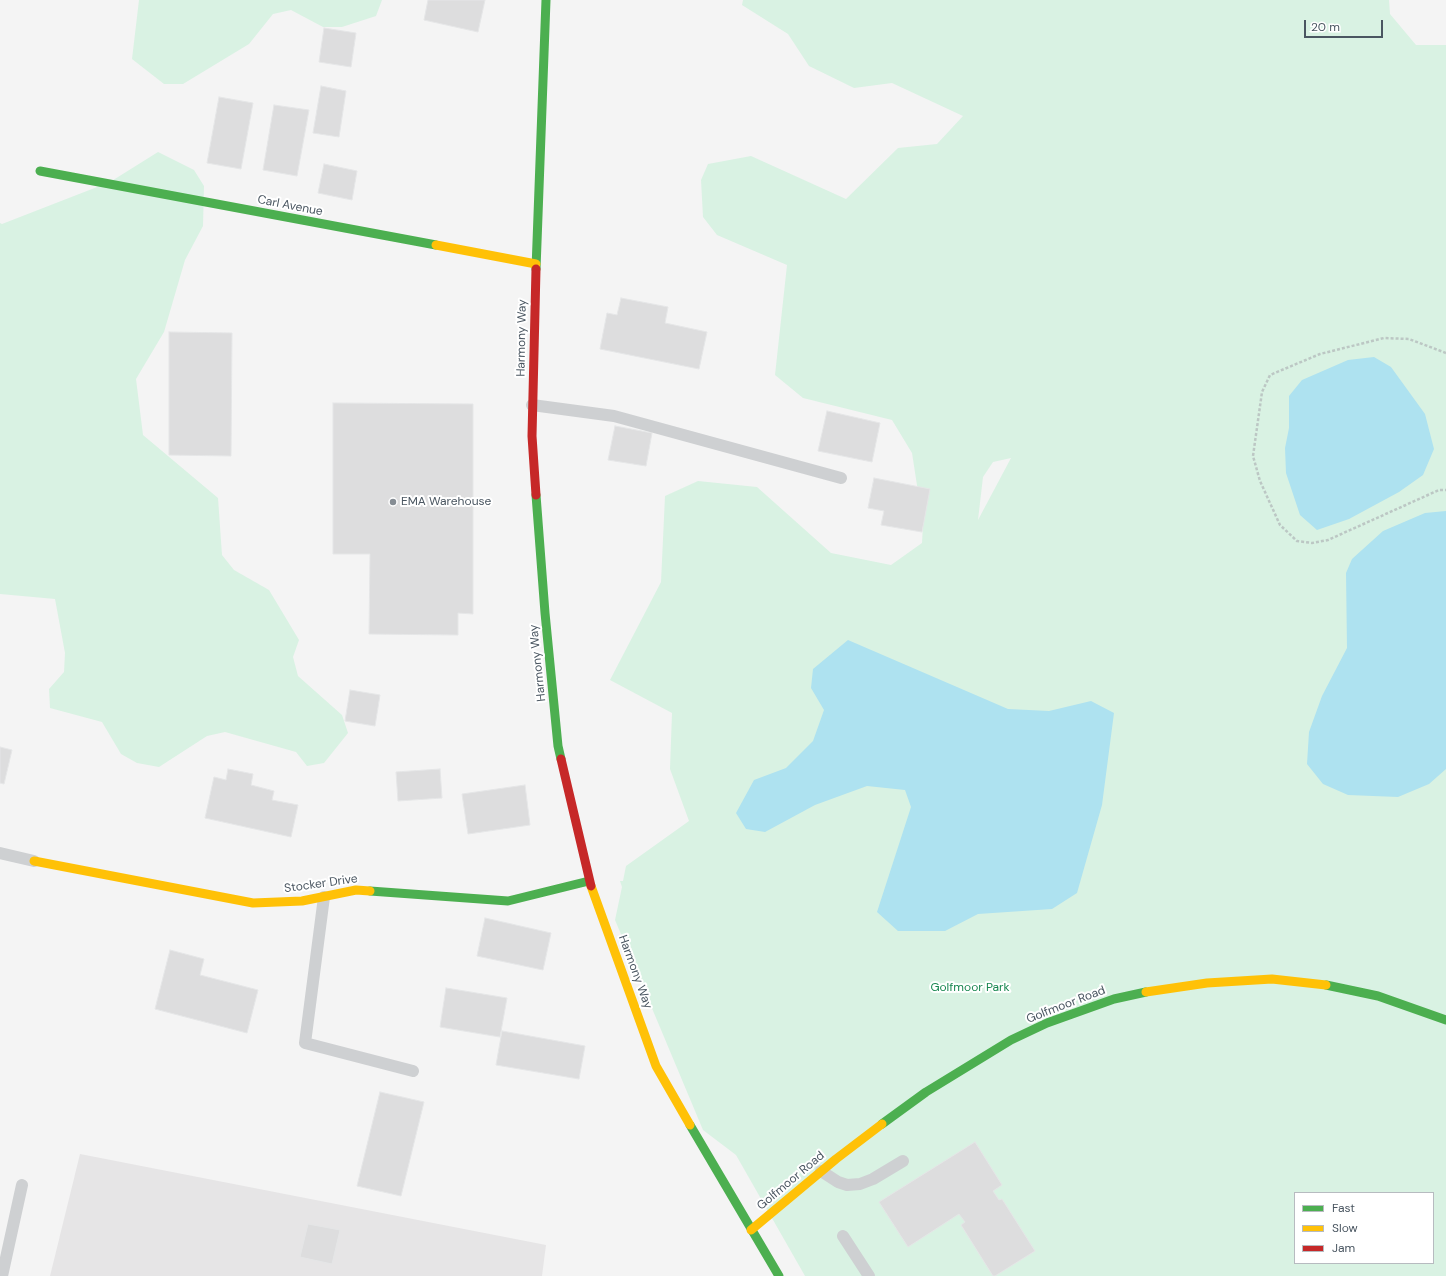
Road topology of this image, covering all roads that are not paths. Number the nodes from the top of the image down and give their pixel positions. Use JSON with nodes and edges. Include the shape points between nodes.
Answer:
{"nodes":[{"id":1,"x":546,"y":0,"type":"edge"},
{"id":2,"x":40,"y":171,"type":"dead end"},
{"id":3,"x":536,"y":264,"type":"junction"},
{"id":4,"x":532,"y":405,"type":"junction"},
{"id":5,"x":841,"y":478,"type":"dead end"},
{"id":6,"x":0,"y":853,"type":"edge"},
{"id":7,"x":34,"y":861,"type":"joint"},
{"id":8,"x":589,"y":881,"type":"junction"},
{"id":9,"x":324,"y":897,"type":"junction"},
{"id":10,"x":1446,"y":1020,"type":"edge"},
{"id":11,"x":413,"y":1071,"type":"dead end"},
{"id":12,"x":903,"y":1161,"type":"dead end"},
{"id":13,"x":821,"y":1171,"type":"junction"},
{"id":14,"x":22,"y":1185,"type":"dead end"},
{"id":15,"x":751,"y":1230,"type":"junction"},
{"id":16,"x":843,"y":1236,"type":"dead end"},
{"id":17,"x":2,"y":1276,"type":"edge"},
{"id":18,"x":779,"y":1276,"type":"edge"},
{"id":19,"x":869,"y":1276,"type":"edge"}],
"edges":[{"from":1,"to":3,"type":"street","name":"Harmony Way"},
{"from":2,"to":3,"type":"street","name":"Carl Avenue"},
{"from":3,"to":4,"type":"street","name":"Harmony Way"},
{"from":4,"to":5,"type":"lane","via":[[614,416]]},
{"from":4,"to":8,"type":"street","name":"Harmony Way","via":[[545,613],[558,746]]},
{"from":6,"to":7,"type":"lane"},
{"from":7,"to":9,"type":"street","name":"Stocker Drive","via":[[252,903],[302,901]]},
{"from":8,"to":9,"type":"street","name":"Stocker Drive","via":[[508,901],[356,890]]},
{"from":8,"to":15,"type":"street","name":"Harmony Way","via":[[656,1066]]},
{"from":9,"to":11,"type":"lane","via":[[305,1043]]},
{"from":10,"to":13,"type":"street","name":"Golfmoor Road","via":[[1378,996],[1340,987],[1272,980],[1207,983],[1142,992],[1114,999],[1047,1023],[1011,1040],[926,1092]]},
{"from":12,"to":13,"type":"lane","via":[[860,1184],[848,1185],[838,1182]]},
{"from":13,"to":15,"type":"street","name":"Golfmoor Road"},
{"from":14,"to":17,"type":"lane"},
{"from":15,"to":18,"type":"street","name":"Harmony Way"},
{"from":16,"to":19,"type":"lane"}]}
